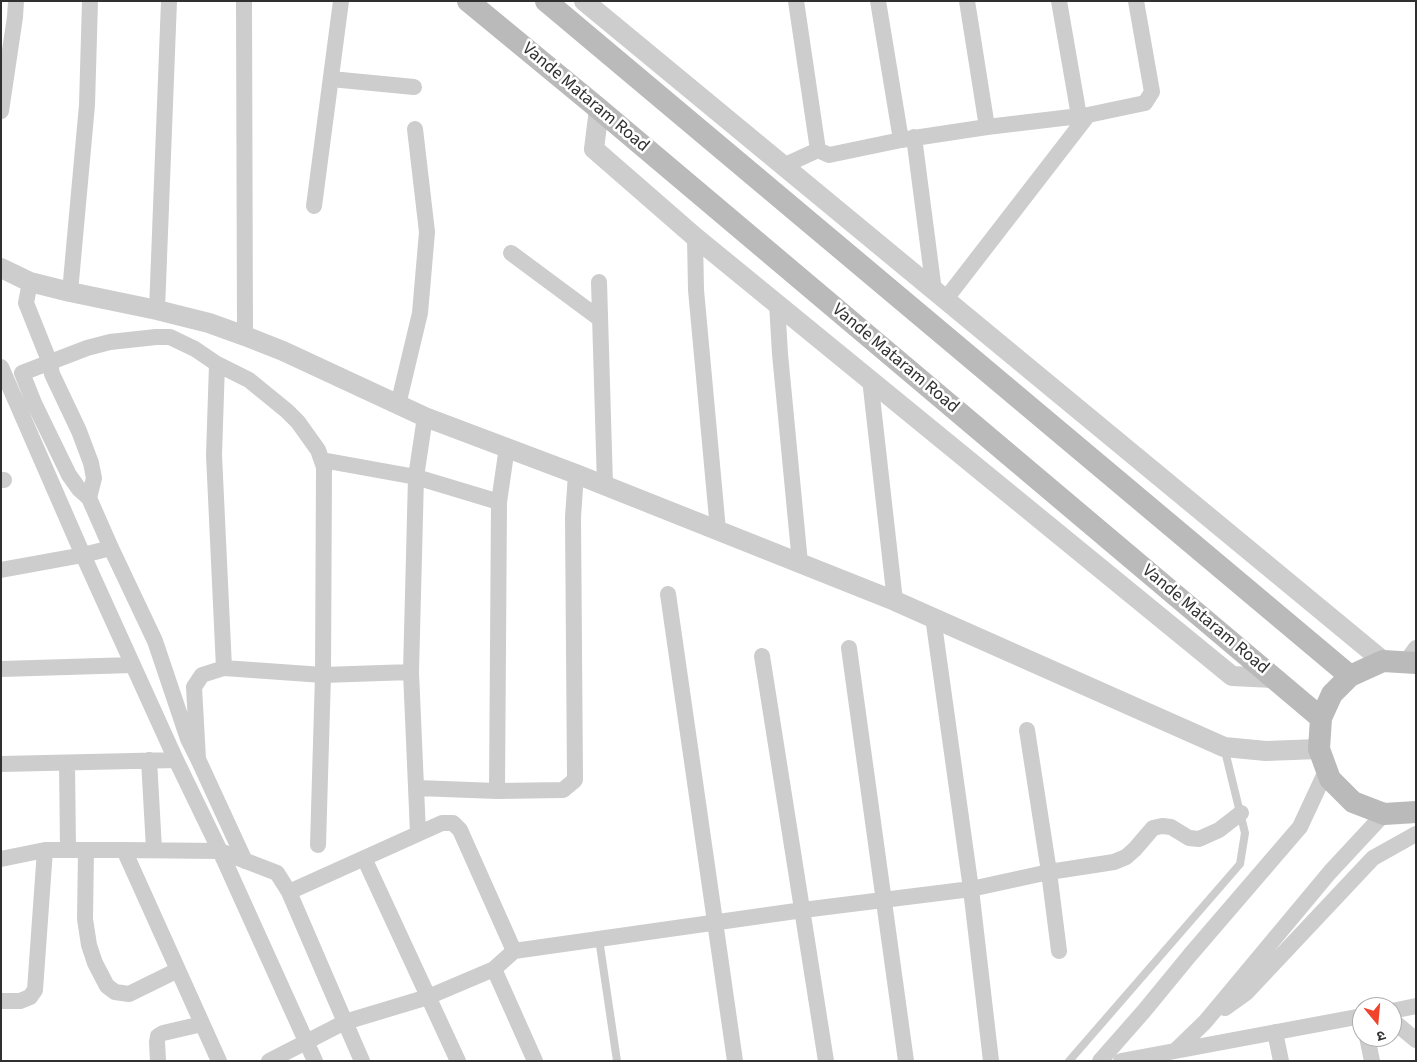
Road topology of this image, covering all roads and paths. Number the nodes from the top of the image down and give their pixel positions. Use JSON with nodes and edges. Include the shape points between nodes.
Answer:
{"nodes":[{"id":1,"x":16,"y":1,"type":"edge"},
{"id":2,"x":90,"y":1,"type":"edge"},
{"id":3,"x":169,"y":1,"type":"edge"},
{"id":4,"x":244,"y":1,"type":"edge"},
{"id":5,"x":341,"y":1,"type":"edge"},
{"id":6,"x":468,"y":1,"type":"edge"},
{"id":7,"x":546,"y":1,"type":"edge"},
{"id":8,"x":584,"y":1,"type":"edge"},
{"id":9,"x":796,"y":1,"type":"edge"},
{"id":10,"x":878,"y":1,"type":"edge"},
{"id":11,"x":967,"y":1,"type":"edge"},
{"id":12,"x":1059,"y":1,"type":"edge"},
{"id":13,"x":1136,"y":1,"type":"edge"},
{"id":14,"x":331,"y":79,"type":"junction"},
{"id":15,"x":414,"y":87,"type":"dead end"},
{"id":16,"x":599,"y":109,"type":"junction"},
{"id":17,"x":1,"y":111,"type":"edge"},
{"id":18,"x":1084,"y":116,"type":"junction"},
{"id":19,"x":987,"y":127,"type":"junction"},
{"id":20,"x":415,"y":129,"type":"dead end"},
{"id":21,"x":908,"y":138,"type":"junction"},
{"id":22,"x":818,"y":150,"type":"junction"},
{"id":23,"x":784,"y":166,"type":"junction"},
{"id":24,"x":314,"y":206,"type":"dead end"},
{"id":25,"x":695,"y":237,"type":"junction"},
{"id":26,"x":512,"y":253,"type":"dead end"},
{"id":27,"x":1,"y":268,"type":"edge"},
{"id":28,"x":30,"y":282,"type":"junction"},
{"id":29,"x":599,"y":282,"type":"dead end"},
{"id":30,"x":70,"y":292,"type":"junction"},
{"id":31,"x":940,"y":295,"type":"junction"},
{"id":32,"x":777,"y":303,"type":"junction"},
{"id":33,"x":157,"y":310,"type":"junction"},
{"id":34,"x":600,"y":319,"type":"junction"},
{"id":35,"x":245,"y":336,"type":"junction"},
{"id":36,"x":50,"y":363,"type":"junction"},
{"id":37,"x":217,"y":364,"type":"junction"},
{"id":38,"x":1,"y":367,"type":"edge"},
{"id":39,"x":870,"y":379,"type":"junction"},
{"id":40,"x":398,"y":405,"type":"junction"},
{"id":41,"x":425,"y":417,"type":"junction"},
{"id":42,"x":507,"y":447,"type":"junction"},
{"id":43,"x":322,"y":460,"type":"junction"},
{"id":44,"x":576,"y":474,"type":"junction"},
{"id":45,"x":416,"y":477,"type":"junction"},
{"id":46,"x":605,"y":485,"type":"junction"},
{"id":47,"x":89,"y":498,"type":"junction"},
{"id":48,"x":498,"y":502,"type":"junction"},
{"id":49,"x":718,"y":530,"type":"junction"},
{"id":50,"x":110,"y":548,"type":"junction"},
{"id":51,"x":83,"y":555,"type":"junction"},
{"id":52,"x":800,"y":563,"type":"junction"},
{"id":53,"x":1,"y":570,"type":"edge"},
{"id":54,"x":668,"y":594,"type":"dead end"},
{"id":55,"x":895,"y":601,"type":"junction"},
{"id":56,"x":933,"y":617,"type":"junction"},
{"id":57,"x":849,"y":648,"type":"dead end"},
{"id":58,"x":762,"y":656,"type":"dead end"},
{"id":59,"x":1412,"y":658,"type":"edge"},
{"id":60,"x":1383,"y":661,"type":"junction"},
{"id":61,"x":133,"y":665,"type":"junction"},
{"id":62,"x":224,"y":668,"type":"junction"},
{"id":63,"x":1,"y":669,"type":"edge"},
{"id":64,"x":411,"y":672,"type":"junction"},
{"id":65,"x":323,"y":675,"type":"junction"},
{"id":66,"x":1350,"y":676,"type":"junction"},
{"id":67,"x":1273,"y":678,"type":"junction"},
{"id":68,"x":1321,"y":718,"type":"junction"},
{"id":69,"x":1027,"y":730,"type":"dead end"},
{"id":70,"x":1224,"y":747,"type":"junction"},
{"id":71,"x":198,"y":759,"type":"junction"},
{"id":72,"x":1323,"y":759,"type":"junction"},
{"id":73,"x":149,"y":760,"type":"junction"},
{"id":74,"x":176,"y":760,"type":"junction"},
{"id":75,"x":67,"y":763,"type":"junction"},
{"id":76,"x":1,"y":764,"type":"edge"},
{"id":77,"x":417,"y":788,"type":"junction"},
{"id":78,"x":497,"y":791,"type":"junction"},
{"id":79,"x":1416,"y":812,"type":"edge"},
{"id":80,"x":1241,"y":813,"type":"junction"},
{"id":81,"x":1384,"y":814,"type":"junction"},
{"id":82,"x":418,"y":833,"type":"junction"},
{"id":83,"x":1416,"y":834,"type":"edge"},
{"id":84,"x":318,"y":845,"type":"dead end"},
{"id":85,"x":68,"y":849,"type":"junction"},
{"id":86,"x":154,"y":849,"type":"junction"},
{"id":87,"x":44,"y":850,"type":"junction"},
{"id":88,"x":124,"y":850,"type":"junction"},
{"id":89,"x":86,"y":851,"type":"junction"},
{"id":90,"x":220,"y":851,"type":"junction"},
{"id":91,"x":364,"y":858,"type":"junction"},
{"id":92,"x":1,"y":859,"type":"edge"},
{"id":93,"x":245,"y":860,"type":"junction"},
{"id":94,"x":1049,"y":872,"type":"junction"},
{"id":95,"x":971,"y":889,"type":"junction"},
{"id":96,"x":288,"y":892,"type":"junction"},
{"id":97,"x":884,"y":899,"type":"junction"},
{"id":98,"x":802,"y":910,"type":"junction"},
{"id":99,"x":715,"y":923,"type":"junction"},
{"id":100,"x":599,"y":939,"type":"junction"},
{"id":101,"x":514,"y":951,"type":"junction"},
{"id":102,"x":1059,"y":951,"type":"dead end"},
{"id":103,"x":494,"y":969,"type":"junction"},
{"id":104,"x":178,"y":970,"type":"junction"},
{"id":105,"x":428,"y":997,"type":"junction"},
{"id":106,"x":1,"y":1001,"type":"edge"},
{"id":107,"x":1416,"y":1006,"type":"edge"},
{"id":108,"x":1402,"y":1009,"type":"edge"},
{"id":109,"x":1352,"y":1018,"type":"edge"},
{"id":110,"x":345,"y":1022,"type":"junction"},
{"id":111,"x":1205,"y":1022,"type":"junction"},
{"id":112,"x":202,"y":1024,"type":"junction"},
{"id":113,"x":1402,"y":1028,"type":"edge"},
{"id":114,"x":1274,"y":1032,"type":"junction"},
{"id":115,"x":1416,"y":1040,"type":"edge"},
{"id":116,"x":306,"y":1042,"type":"junction"},
{"id":117,"x":1369,"y":1047,"type":"edge"},
{"id":118,"x":1177,"y":1055,"type":"edge"},
{"id":119,"x":158,"y":1061,"type":"edge"},
{"id":120,"x":219,"y":1061,"type":"edge"},
{"id":121,"x":269,"y":1061,"type":"edge"},
{"id":122,"x":315,"y":1061,"type":"edge"},
{"id":123,"x":362,"y":1061,"type":"edge"},
{"id":124,"x":458,"y":1061,"type":"edge"},
{"id":125,"x":535,"y":1061,"type":"edge"},
{"id":126,"x":617,"y":1061,"type":"edge"},
{"id":127,"x":736,"y":1061,"type":"edge"},
{"id":128,"x":826,"y":1061,"type":"edge"},
{"id":129,"x":906,"y":1061,"type":"edge"},
{"id":130,"x":991,"y":1061,"type":"edge"},
{"id":131,"x":1069,"y":1061,"type":"edge"},
{"id":132,"x":1100,"y":1061,"type":"edge"},
{"id":133,"x":1121,"y":1061,"type":"edge"},
{"id":134,"x":1281,"y":1061,"type":"edge"},
{"id":135,"x":1372,"y":1061,"type":"edge"}],
"edges":[{"from":1,"to":17,"type":"street"},
{"from":2,"to":30,"type":"street","via":[[87,104]]},
{"from":3,"to":33,"type":"street"},
{"from":4,"to":35,"type":"street"},
{"from":5,"to":14,"type":"street"},
{"from":6,"to":16,"type":"main road","name":"Vande Mataram Road"},
{"from":7,"to":66,"type":"main road"},
{"from":8,"to":23,"type":"street"},
{"from":9,"to":22,"type":"street"},
{"from":10,"to":21,"type":"street"},
{"from":11,"to":19,"type":"street"},
{"from":12,"to":18,"type":"street"},
{"from":13,"to":18,"type":"street","via":[[1152,92],[1145,103]]},
{"from":14,"to":15,"type":"street"},
{"from":14,"to":24,"type":"street"},
{"from":16,"to":25,"type":"street","via":[[594,149]]},
{"from":16,"to":67,"type":"main road","name":"Vande Mataram Road"},
{"from":18,"to":19,"type":"street"},
{"from":18,"to":31,"type":"street"},
{"from":19,"to":21,"type":"street"},
{"from":20,"to":40,"type":"street","via":[[427,232],[420,313]]},
{"from":21,"to":22,"type":"street","via":[[828,155]]},
{"from":21,"to":31,"type":"street"},
{"from":22,"to":23,"type":"street"},
{"from":23,"to":31,"type":"street"},
{"from":25,"to":32,"type":"street"},
{"from":25,"to":49,"type":"street","via":[[696,290]]},
{"from":26,"to":34,"type":"street"},
{"from":27,"to":28,"type":"street"},
{"from":28,"to":30,"type":"street"},
{"from":28,"to":36,"type":"street","via":[[26,302]]},
{"from":29,"to":34,"type":"street"},
{"from":30,"to":33,"type":"street"},
{"from":31,"to":60,"type":"street"},
{"from":32,"to":39,"type":"street"},
{"from":32,"to":52,"type":"street"},
{"from":33,"to":35,"type":"street"},
{"from":34,"to":46,"type":"street"},
{"from":35,"to":40,"type":"street"},
{"from":36,"to":37,"type":"street","via":[[110,342],[156,336],[170,337]]},
{"from":36,"to":47,"type":"street","via":[[91,463],[94,478]]},
{"from":36,"to":47,"type":"street","via":[[22,374],[69,475]]},
{"from":37,"to":43,"type":"street","via":[[249,380],[287,411],[307,434]]},
{"from":37,"to":62,"type":"street","via":[[214,455]]},
{"from":38,"to":51,"type":"street"},
{"from":39,"to":55,"type":"street"},
{"from":39,"to":67,"type":"street","via":[[1232,676]]},
{"from":40,"to":41,"type":"street"},
{"from":41,"to":42,"type":"street"},
{"from":41,"to":45,"type":"street"},
{"from":42,"to":44,"type":"street"},
{"from":42,"to":48,"type":"street"},
{"from":43,"to":45,"type":"street"},
{"from":43,"to":65,"type":"street"},
{"from":44,"to":46,"type":"street"},
{"from":44,"to":78,"type":"street","via":[[573,517],[575,780],[563,790]]},
{"from":45,"to":48,"type":"street"},
{"from":45,"to":64,"type":"street"},
{"from":46,"to":49,"type":"street"},
{"from":47,"to":50,"type":"street"},
{"from":48,"to":78,"type":"street"},
{"from":49,"to":52,"type":"street"},
{"from":50,"to":51,"type":"street"},
{"from":50,"to":71,"type":"street","via":[[155,641],[188,740]]},
{"from":51,"to":53,"type":"street"},
{"from":51,"to":61,"type":"street"},
{"from":52,"to":55,"type":"street"},
{"from":54,"to":99,"type":"street"},
{"from":55,"to":56,"type":"street"},
{"from":56,"to":70,"type":"street"},
{"from":56,"to":95,"type":"street"},
{"from":57,"to":97,"type":"street"},
{"from":58,"to":98,"type":"street"},
{"from":59,"to":60,"type":"main road"},
{"from":60,"to":66,"type":"main road"},
{"from":61,"to":63,"type":"street"},
{"from":61,"to":74,"type":"street"},
{"from":62,"to":65,"type":"street"},
{"from":62,"to":71,"type":"street","via":[[202,675],[194,686]]},
{"from":64,"to":65,"type":"street"},
{"from":64,"to":77,"type":"street"},
{"from":65,"to":84,"type":"street"},
{"from":66,"to":68,"type":"main road","via":[[1332,694]]},
{"from":67,"to":68,"type":"main road","name":"Vande Mataram Road"},
{"from":68,"to":72,"type":"main road"},
{"from":69,"to":94,"type":"street"},
{"from":70,"to":72,"type":"street"},
{"from":70,"to":80,"type":"lane"},
{"from":71,"to":93,"type":"street"},
{"from":72,"to":81,"type":"main road","via":[[1330,779],[1353,802]]},
{"from":72,"to":132,"type":"street","via":[[1300,827]]},
{"from":73,"to":74,"type":"street"},
{"from":73,"to":75,"type":"street"},
{"from":73,"to":86,"type":"street"},
{"from":74,"to":90,"type":"street"},
{"from":75,"to":76,"type":"street"},
{"from":75,"to":85,"type":"street"},
{"from":77,"to":78,"type":"street"},
{"from":77,"to":82,"type":"street"},
{"from":79,"to":81,"type":"main road"},
{"from":80,"to":94,"type":"street","via":[[1219,830],[1199,839],[1162,826],[1153,828],[1126,857],[1114,862]]},
{"from":80,"to":131,"type":"lane","via":[[1245,833],[1240,864]]},
{"from":81,"to":111,"type":"street","via":[[1330,872]]},
{"from":82,"to":91,"type":"street"},
{"from":82,"to":101,"type":"street","via":[[442,823],[453,823],[460,830]]},
{"from":83,"to":111,"type":"street","via":[[1373,858],[1246,992]]},
{"from":85,"to":87,"type":"street"},
{"from":85,"to":89,"type":"street"},
{"from":86,"to":88,"type":"street"},
{"from":86,"to":90,"type":"street"},
{"from":87,"to":92,"type":"street"},
{"from":87,"to":106,"type":"street","via":[[35,990],[30,997],[20,1001]]},
{"from":88,"to":89,"type":"street"},
{"from":88,"to":104,"type":"street"},
{"from":89,"to":104,"type":"street","via":[[85,919],[95,963],[107,986],[115,992],[129,994]]},
{"from":90,"to":93,"type":"street"},
{"from":90,"to":116,"type":"street"},
{"from":91,"to":96,"type":"street"},
{"from":91,"to":105,"type":"street"},
{"from":93,"to":96,"type":"street","via":[[277,873]]},
{"from":94,"to":95,"type":"street"},
{"from":94,"to":102,"type":"street"},
{"from":95,"to":97,"type":"street"},
{"from":95,"to":130,"type":"street"},
{"from":96,"to":110,"type":"street"},
{"from":97,"to":98,"type":"street"},
{"from":97,"to":129,"type":"street"},
{"from":98,"to":99,"type":"street"},
{"from":98,"to":128,"type":"street"},
{"from":99,"to":100,"type":"street"},
{"from":99,"to":127,"type":"street"},
{"from":100,"to":101,"type":"street"},
{"from":100,"to":126,"type":"lane"},
{"from":101,"to":103,"type":"street"},
{"from":103,"to":105,"type":"street"},
{"from":103,"to":125,"type":"street"},
{"from":104,"to":112,"type":"street"},
{"from":105,"to":110,"type":"street"},
{"from":105,"to":124,"type":"street"},
{"from":107,"to":108,"type":"street"},
{"from":109,"to":114,"type":"street"},
{"from":110,"to":116,"type":"street"},
{"from":110,"to":123,"type":"street"},
{"from":111,"to":118,"type":"street"},
{"from":112,"to":119,"type":"street","via":[[158,1036]]},
{"from":112,"to":120,"type":"street"},
{"from":113,"to":115,"type":"street"},
{"from":114,"to":118,"type":"street"},
{"from":114,"to":134,"type":"street"},
{"from":116,"to":121,"type":"street"},
{"from":116,"to":122,"type":"street"},
{"from":117,"to":135,"type":"street"},
{"from":118,"to":133,"type":"street"}]}
